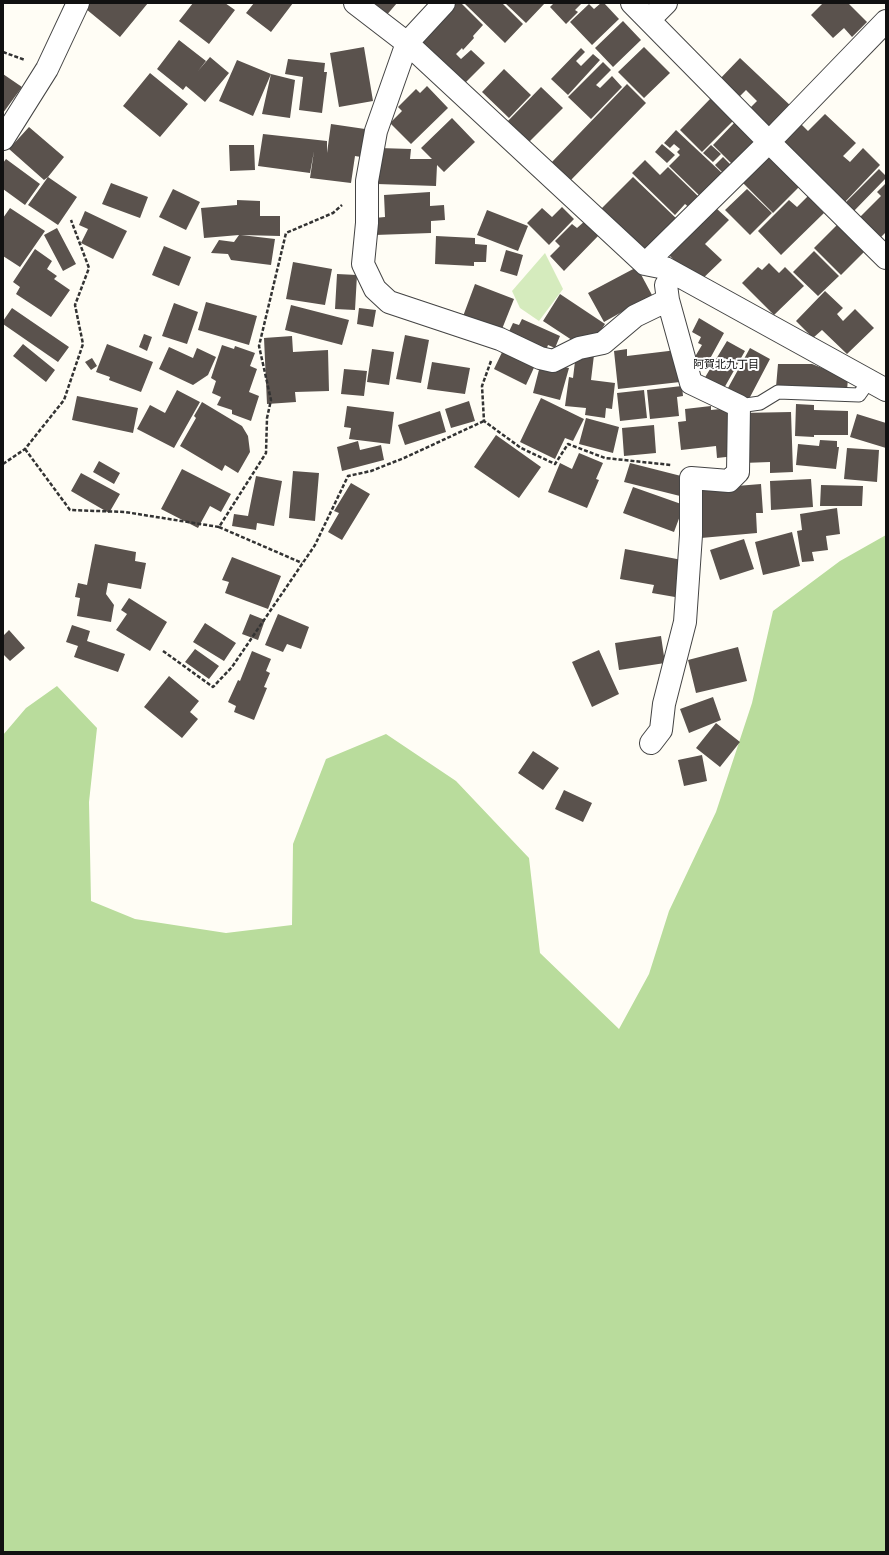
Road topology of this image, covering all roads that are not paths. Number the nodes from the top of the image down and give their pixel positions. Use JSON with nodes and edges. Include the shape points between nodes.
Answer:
{"nodes":[{"id":1,"x":78,"y":3,"type":"edge"},
{"id":2,"x":355,"y":3,"type":"edge"},
{"id":3,"x":444,"y":3,"type":"edge"},
{"id":4,"x":632,"y":3,"type":"edge"},
{"id":5,"x":666,"y":3,"type":"edge"},
{"id":6,"x":649,"y":20,"type":"junction"},
{"id":7,"x":886,"y":21,"type":"edge"},
{"id":8,"x":407,"y":43,"type":"junction"},
{"id":9,"x":3,"y":139,"type":"edge"},
{"id":10,"x":769,"y":142,"type":"junction"},
{"id":11,"x":886,"y":258,"type":"edge"},
{"id":12,"x":655,"y":266,"type":"junction"},
{"id":13,"x":668,"y":300,"type":"junction"},
{"id":14,"x":878,"y":385,"type":"edge"},
{"id":15,"x":739,"y":406,"type":"junction"},
{"id":16,"x":650,"y":743,"type":"dead end"}],
"edges":[{"from":1,"to":9,"type":"street","via":[[47,69]]},
{"from":2,"to":8,"type":"street"},
{"from":3,"to":8,"type":"street"},
{"from":4,"to":6,"type":"street"},
{"from":5,"to":6,"type":"street"},
{"from":6,"to":10,"type":"street"},
{"from":7,"to":10,"type":"street"},
{"from":8,"to":12,"type":"street"},
{"from":8,"to":13,"type":"street","via":[[376,131],[367,181],[367,223],[363,264],[375,289],[389,302],[500,339],[540,358],[553,361],[579,348],[603,343],[635,316]]},
{"from":10,"to":11,"type":"street"},
{"from":10,"to":12,"type":"street"},
{"from":12,"to":13,"type":"street"},
{"from":12,"to":14,"type":"street"},
{"from":13,"to":15,"type":"street","via":[[692,382]]},
{"from":14,"to":15,"type":"lane","via":[[859,395],[778,392],[760,403]]},
{"from":15,"to":16,"type":"street","via":[[738,472],[729,481],[691,478],[691,534],[685,622],[664,704],[661,730]]}]}
